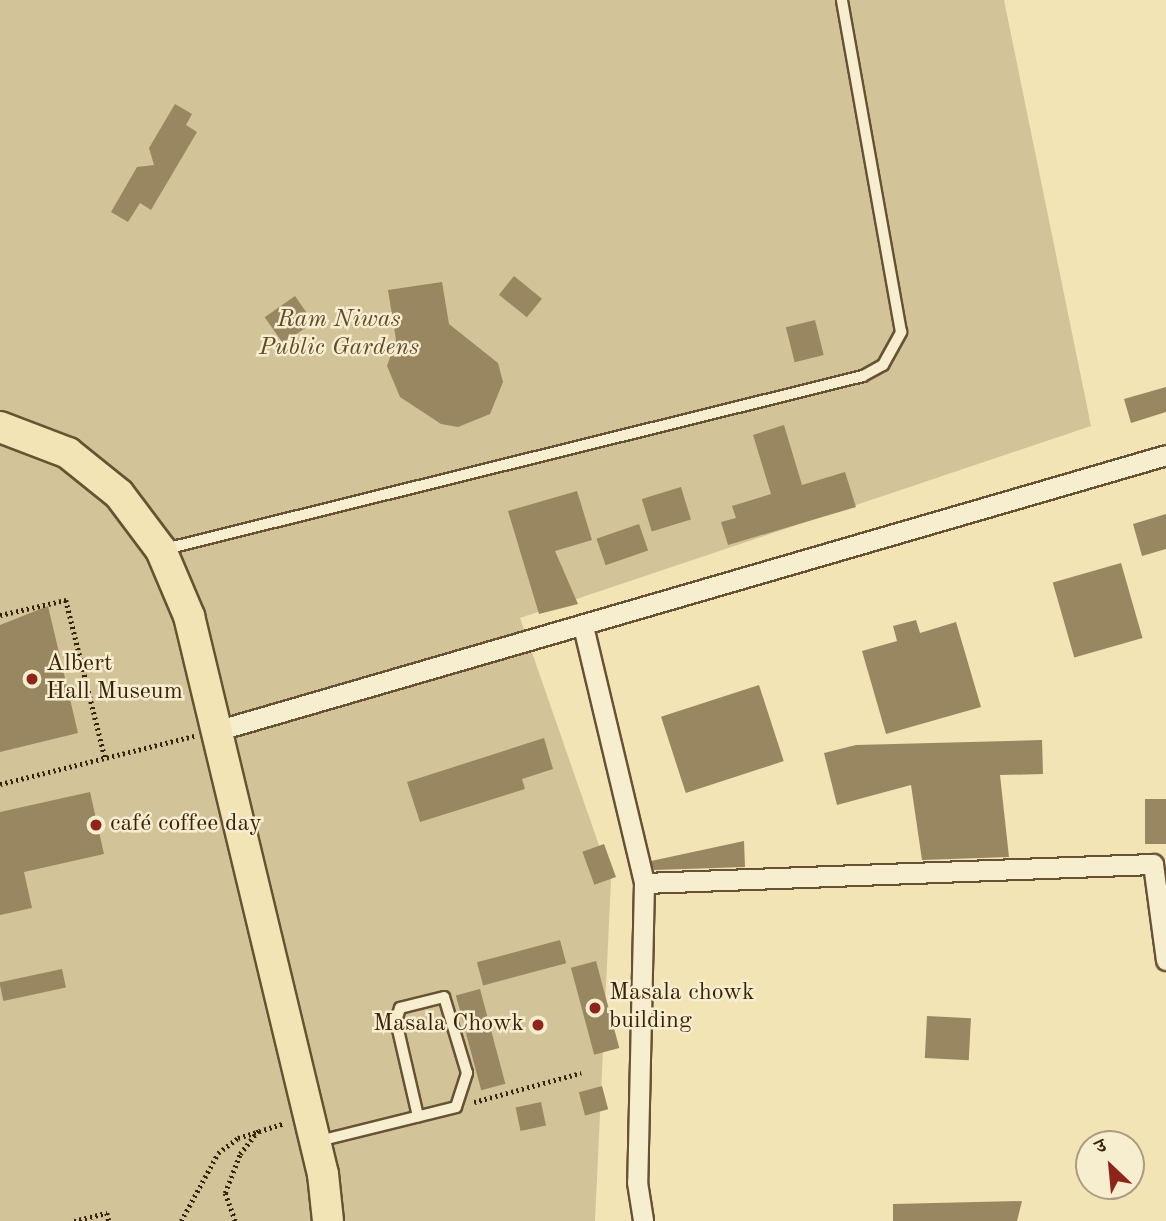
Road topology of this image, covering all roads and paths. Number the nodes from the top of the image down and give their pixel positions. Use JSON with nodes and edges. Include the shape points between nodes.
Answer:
{"nodes":[{"id":1,"x":842,"y":0,"type":"edge"},
{"id":2,"x":0,"y":427,"type":"edge"},
{"id":3,"x":1166,"y":455,"type":"edge"},
{"id":4,"x":161,"y":550,"type":"junction"},
{"id":5,"x":0,"y":615,"type":"edge"},
{"id":6,"x":583,"y":626,"type":"junction"},
{"id":7,"x":219,"y":730,"type":"junction"},
{"id":8,"x":105,"y":758,"type":"junction"},
{"id":9,"x":0,"y":784,"type":"edge"},
{"id":10,"x":1160,"y":861,"type":"edge"},
{"id":11,"x":644,"y":883,"type":"junction"},
{"id":12,"x":1166,"y":960,"type":"edge"},
{"id":13,"x":581,"y":1073,"type":"dead end"},
{"id":14,"x":456,"y":1107,"type":"junction"},
{"id":15,"x":418,"y":1116,"type":"junction"},
{"id":16,"x":259,"y":1129,"type":"junction"},
{"id":17,"x":312,"y":1129,"type":"junction"},
{"id":18,"x":74,"y":1221,"type":"edge"},
{"id":19,"x":109,"y":1221,"type":"edge"},
{"id":20,"x":181,"y":1221,"type":"edge"},
{"id":21,"x":235,"y":1221,"type":"edge"},
{"id":22,"x":328,"y":1221,"type":"edge"},
{"id":23,"x":643,"y":1221,"type":"edge"}],
"edges":[{"from":1,"to":4,"type":"lane","via":[[901,332],[883,365],[863,376]]},
{"from":2,"to":4,"type":"main road","via":[[68,453],[119,494]]},
{"from":3,"to":6,"type":"street"},
{"from":4,"to":7,"type":"main road","via":[[189,616]]},
{"from":5,"to":8,"type":"path","via":[[66,600]]},
{"from":6,"to":7,"type":"street"},
{"from":6,"to":11,"type":"street"},
{"from":7,"to":8,"type":"path"},
{"from":7,"to":17,"type":"main road"},
{"from":8,"to":9,"type":"path"},
{"from":10,"to":11,"type":"street"},
{"from":10,"to":12,"type":"street"},
{"from":11,"to":23,"type":"street","via":[[637,1182]]},
{"from":13,"to":14,"type":"path"},
{"from":14,"to":15,"type":"lane"},
{"from":14,"to":15,"type":"lane","via":[[467,1073],[444,997],[400,1008],[396,1021]]},
{"from":15,"to":17,"type":"lane"},
{"from":16,"to":17,"type":"path"},
{"from":16,"to":20,"type":"path","via":[[238,1138],[205,1168]]},
{"from":16,"to":21,"type":"path","via":[[240,1154],[225,1193]]},
{"from":17,"to":22,"type":"main road"},
{"from":18,"to":19,"type":"path","via":[[107,1213]]}]}
